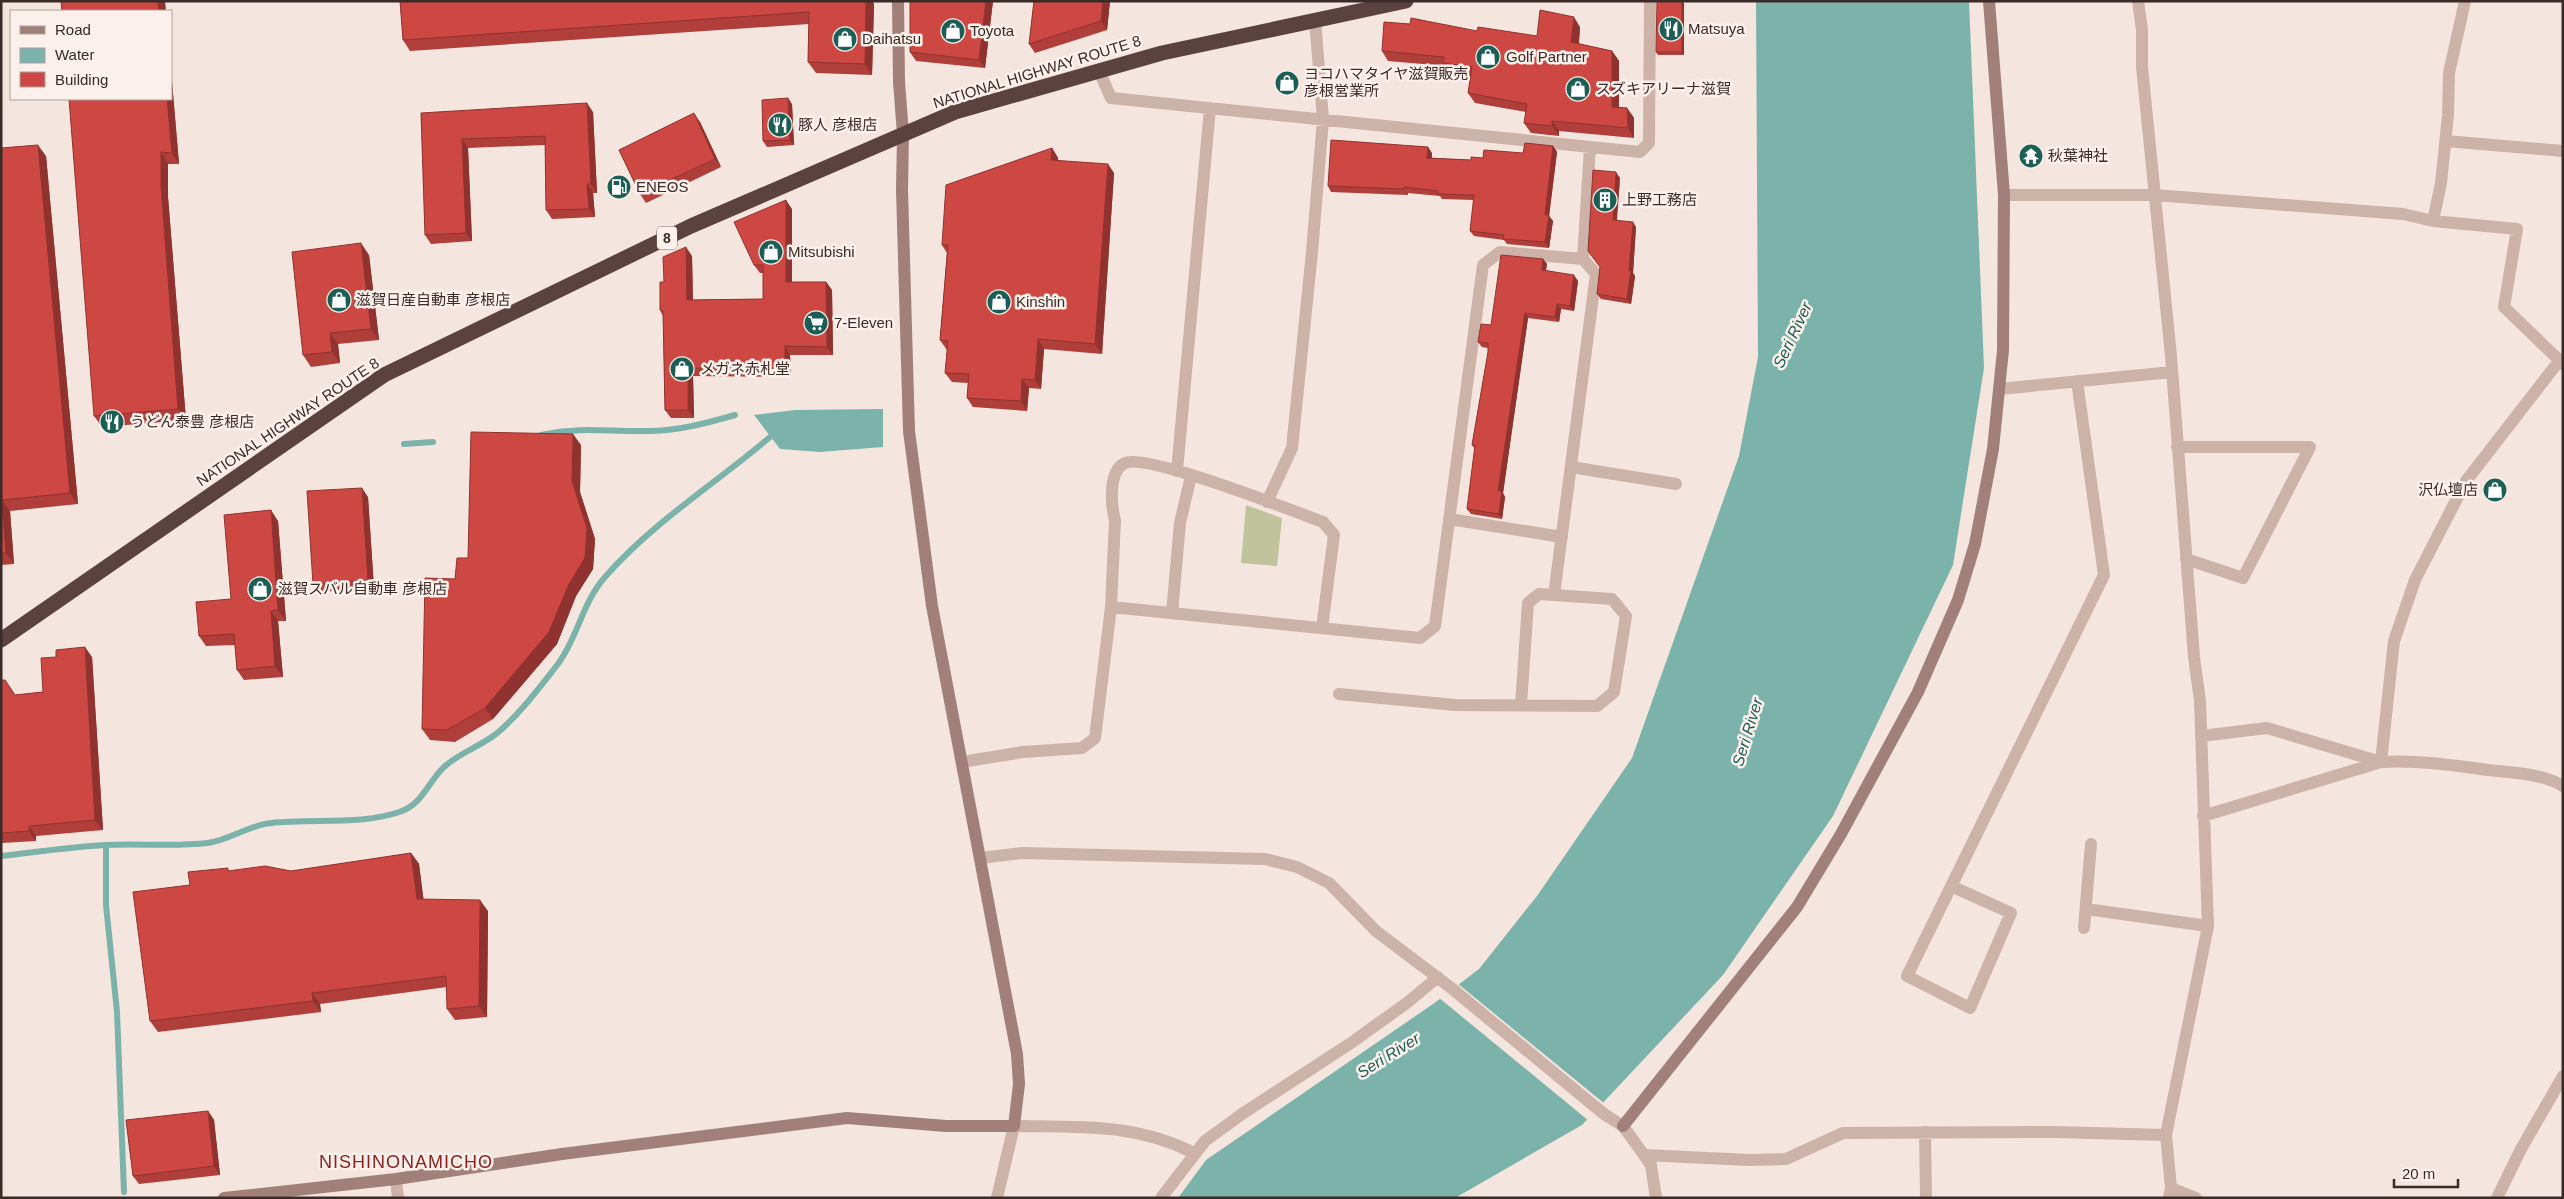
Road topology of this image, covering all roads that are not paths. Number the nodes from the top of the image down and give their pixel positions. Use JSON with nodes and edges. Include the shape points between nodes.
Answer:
{"nodes":[{"id":1,"x":898,"y":1,"type":"edge"},
{"id":2,"x":1406,"y":1,"type":"edge"},
{"id":3,"x":1650,"y":1,"type":"edge"},
{"id":4,"x":1989,"y":1,"type":"edge"},
{"id":5,"x":2138,"y":1,"type":"edge"},
{"id":6,"x":2465,"y":1,"type":"edge"},
{"id":7,"x":1315,"y":20,"type":"junction"},
{"id":8,"x":1099,"y":71,"type":"junction"},
{"id":9,"x":1210,"y":108,"type":"junction"},
{"id":10,"x":1322,"y":120,"type":"junction"},
{"id":11,"x":903,"y":134,"type":"junction"},
{"id":12,"x":2446,"y":141,"type":"junction"},
{"id":13,"x":1590,"y":147,"type":"junction"},
{"id":14,"x":2563,"y":151,"type":"edge"},
{"id":15,"x":2004,"y":195,"type":"junction"},
{"id":16,"x":2154,"y":195,"type":"junction"},
{"id":17,"x":2433,"y":220,"type":"junction"},
{"id":18,"x":1583,"y":259,"type":"junction"},
{"id":19,"x":2561,"y":362,"type":"edge"},
{"id":20,"x":2172,"y":372,"type":"junction"},
{"id":21,"x":2076,"y":381,"type":"junction"},
{"id":22,"x":2000,"y":389,"type":"junction"},
{"id":23,"x":2177,"y":447,"type":"junction"},
{"id":24,"x":1571,"y":467,"type":"junction"},
{"id":25,"x":1177,"y":471,"type":"junction"},
{"id":26,"x":1191,"y":476,"type":"junction"},
{"id":27,"x":1676,"y":484,"type":"dead end"},
{"id":28,"x":1267,"y":502,"type":"junction"},
{"id":29,"x":1449,"y":519,"type":"junction"},
{"id":30,"x":1562,"y":537,"type":"junction"},
{"id":31,"x":2186,"y":559,"type":"junction"},
{"id":32,"x":1554,"y":595,"type":"junction"},
{"id":33,"x":1111,"y":607,"type":"junction"},
{"id":34,"x":1172,"y":613,"type":"junction"},
{"id":35,"x":1322,"y":628,"type":"junction"},
{"id":36,"x":1,"y":640,"type":"edge"},
{"id":37,"x":1339,"y":694,"type":"dead end"},
{"id":38,"x":1521,"y":705,"type":"junction"},
{"id":39,"x":2201,"y":736,"type":"junction"},
{"id":40,"x":962,"y":762,"type":"junction"},
{"id":41,"x":2381,"y":762,"type":"junction"},
{"id":42,"x":2563,"y":786,"type":"edge"},
{"id":43,"x":2203,"y":816,"type":"junction"},
{"id":44,"x":2091,"y":844,"type":"dead end"},
{"id":45,"x":980,"y":858,"type":"junction"},
{"id":46,"x":1951,"y":886,"type":"junction"},
{"id":47,"x":2086,"y":909,"type":"junction"},
{"id":48,"x":2208,"y":926,"type":"junction"},
{"id":49,"x":2084,"y":928,"type":"dead end"},
{"id":50,"x":1438,"y":977,"type":"junction"},
{"id":51,"x":2563,"y":1076,"type":"edge"},
{"id":52,"x":1014,"y":1126,"type":"junction"},
{"id":53,"x":1623,"y":1126,"type":"junction"},
{"id":54,"x":1925,"y":1132,"type":"junction"},
{"id":55,"x":2166,"y":1135,"type":"junction"},
{"id":56,"x":1194,"y":1153,"type":"junction"},
{"id":57,"x":1644,"y":1155,"type":"junction"},
{"id":58,"x":396,"y":1180,"type":"junction"},
{"id":59,"x":2170,"y":1193,"type":"edge"},
{"id":60,"x":224,"y":1198,"type":"edge"},
{"id":61,"x":398,"y":1198,"type":"edge"},
{"id":62,"x":997,"y":1198,"type":"edge"},
{"id":63,"x":1161,"y":1198,"type":"edge"},
{"id":64,"x":1656,"y":1198,"type":"edge"},
{"id":65,"x":1926,"y":1198,"type":"edge"},
{"id":66,"x":2196,"y":1198,"type":"edge"},
{"id":67,"x":2497,"y":1198,"type":"edge"}],
"edges":[{"from":1,"to":11,"type":"street"},
{"from":2,"to":7,"type":"highway","name":"NATIONAL HIGHWAY ROUTE 8","number":"8"},
{"from":3,"to":13,"type":"street","via":[[1649,143],[1640,152]]},
{"from":4,"to":15,"type":"street"},
{"from":5,"to":16,"type":"street"},
{"from":6,"to":12,"type":"street","via":[[2449,73]]},
{"from":7,"to":8,"type":"highway","name":"NATIONAL HIGHWAY ROUTE 8","number":"8","via":[[1162,53]]},
{"from":7,"to":10,"type":"street"},
{"from":8,"to":9,"type":"street","via":[[1111,98]]},
{"from":8,"to":11,"type":"highway","name":"NATIONAL HIGHWAY ROUTE 8","number":"8","via":[[955,112]]},
{"from":9,"to":10,"type":"street"},
{"from":9,"to":25,"type":"street"},
{"from":10,"to":13,"type":"street"},
{"from":10,"to":28,"type":"street","via":[[1292,448]]},
{"from":11,"to":36,"type":"highway","name":"NATIONAL HIGHWAY ROUTE 8","number":"8","via":[[691,226],[384,375]]},
{"from":11,"to":40,"type":"street","via":[[908,412],[932,606]]},
{"from":12,"to":14,"type":"street"},
{"from":12,"to":17,"type":"street"},
{"from":13,"to":18,"type":"street"},
{"from":15,"to":16,"type":"street"},
{"from":15,"to":22,"type":"street","via":[[2005,297]]},
{"from":16,"to":17,"type":"street","via":[[2403,214]]},
{"from":16,"to":20,"type":"street"},
{"from":17,"to":19,"type":"street","via":[[2518,229],[2504,307]]},
{"from":18,"to":24,"type":"street","via":[[1596,274]]},
{"from":18,"to":29,"type":"street","via":[[1500,252],[1483,265]]},
{"from":19,"to":41,"type":"street","via":[[2466,480],[2415,580],[2394,641]]},
{"from":20,"to":21,"type":"street"},
{"from":20,"to":23,"type":"street"},
{"from":21,"to":22,"type":"street"},
{"from":21,"to":46,"type":"street","via":[[2104,575]]},
{"from":22,"to":53,"type":"street","via":[[1993,449],[1975,544],[1958,600],[1918,692],[1841,834],[1797,907]]},
{"from":23,"to":31,"type":"street"},
{"from":23,"to":31,"type":"street","via":[[2310,447],[2243,578]]},
{"from":24,"to":27,"type":"street"},
{"from":24,"to":30,"type":"street"},
{"from":25,"to":26,"type":"street"},
{"from":25,"to":33,"type":"street","via":[[1132,461],[1119,467],[1115,474]]},
{"from":26,"to":28,"type":"street"},
{"from":26,"to":34,"type":"street","via":[[1180,523]]},
{"from":28,"to":35,"type":"street","via":[[1323,522],[1334,535]]},
{"from":29,"to":30,"type":"street"},
{"from":29,"to":35,"type":"street","via":[[1435,626],[1420,638]]},
{"from":30,"to":32,"type":"street"},
{"from":31,"to":39,"type":"street"},
{"from":32,"to":38,"type":"street","via":[[1539,594],[1528,603]]},
{"from":32,"to":38,"type":"street","via":[[1612,600],[1626,616],[1614,692],[1597,706]]},
{"from":33,"to":34,"type":"street"},
{"from":33,"to":40,"type":"street","via":[[1095,738],[1082,748],[1022,752]]},
{"from":34,"to":35,"type":"street"},
{"from":37,"to":38,"type":"street","via":[[1454,705]]},
{"from":39,"to":41,"type":"street","via":[[2267,728]]},
{"from":39,"to":43,"type":"street"},
{"from":40,"to":45,"type":"street"},
{"from":41,"to":42,"type":"street","via":[[2409,760],[2550,778]]},
{"from":41,"to":43,"type":"street"},
{"from":43,"to":48,"type":"street"},
{"from":44,"to":47,"type":"street"},
{"from":45,"to":50,"type":"street","via":[[1022,854],[1265,859],[1297,867],[1328,883],[1376,931]]},
{"from":45,"to":52,"type":"street","via":[[1017,1054],[1019,1084]]},
{"from":46,"to":46,"type":"street","via":[[1906,976],[1970,1008],[2011,913]]},
{"from":47,"to":48,"type":"street"},
{"from":47,"to":49,"type":"street"},
{"from":48,"to":55,"type":"street"},
{"from":50,"to":53,"type":"street","via":[[1604,1114]]},
{"from":50,"to":56,"type":"street","via":[[1351,1043],[1230,1123]]},
{"from":51,"to":67,"type":"street"},
{"from":52,"to":56,"type":"street","via":[[1116,1128],[1171,1141]]},
{"from":52,"to":58,"type":"street","via":[[946,1126],[847,1118],[571,1153]]},
{"from":52,"to":62,"type":"street"},
{"from":53,"to":57,"type":"street"},
{"from":54,"to":55,"type":"street"},
{"from":54,"to":57,"type":"street","via":[[1844,1133],[1786,1159]]},
{"from":54,"to":65,"type":"street"},
{"from":55,"to":59,"type":"street"},
{"from":56,"to":63,"type":"street"},
{"from":57,"to":64,"type":"street","via":[[1651,1165]]},
{"from":58,"to":60,"type":"street"},
{"from":58,"to":61,"type":"street"},
{"from":59,"to":66,"type":"street"}]}
